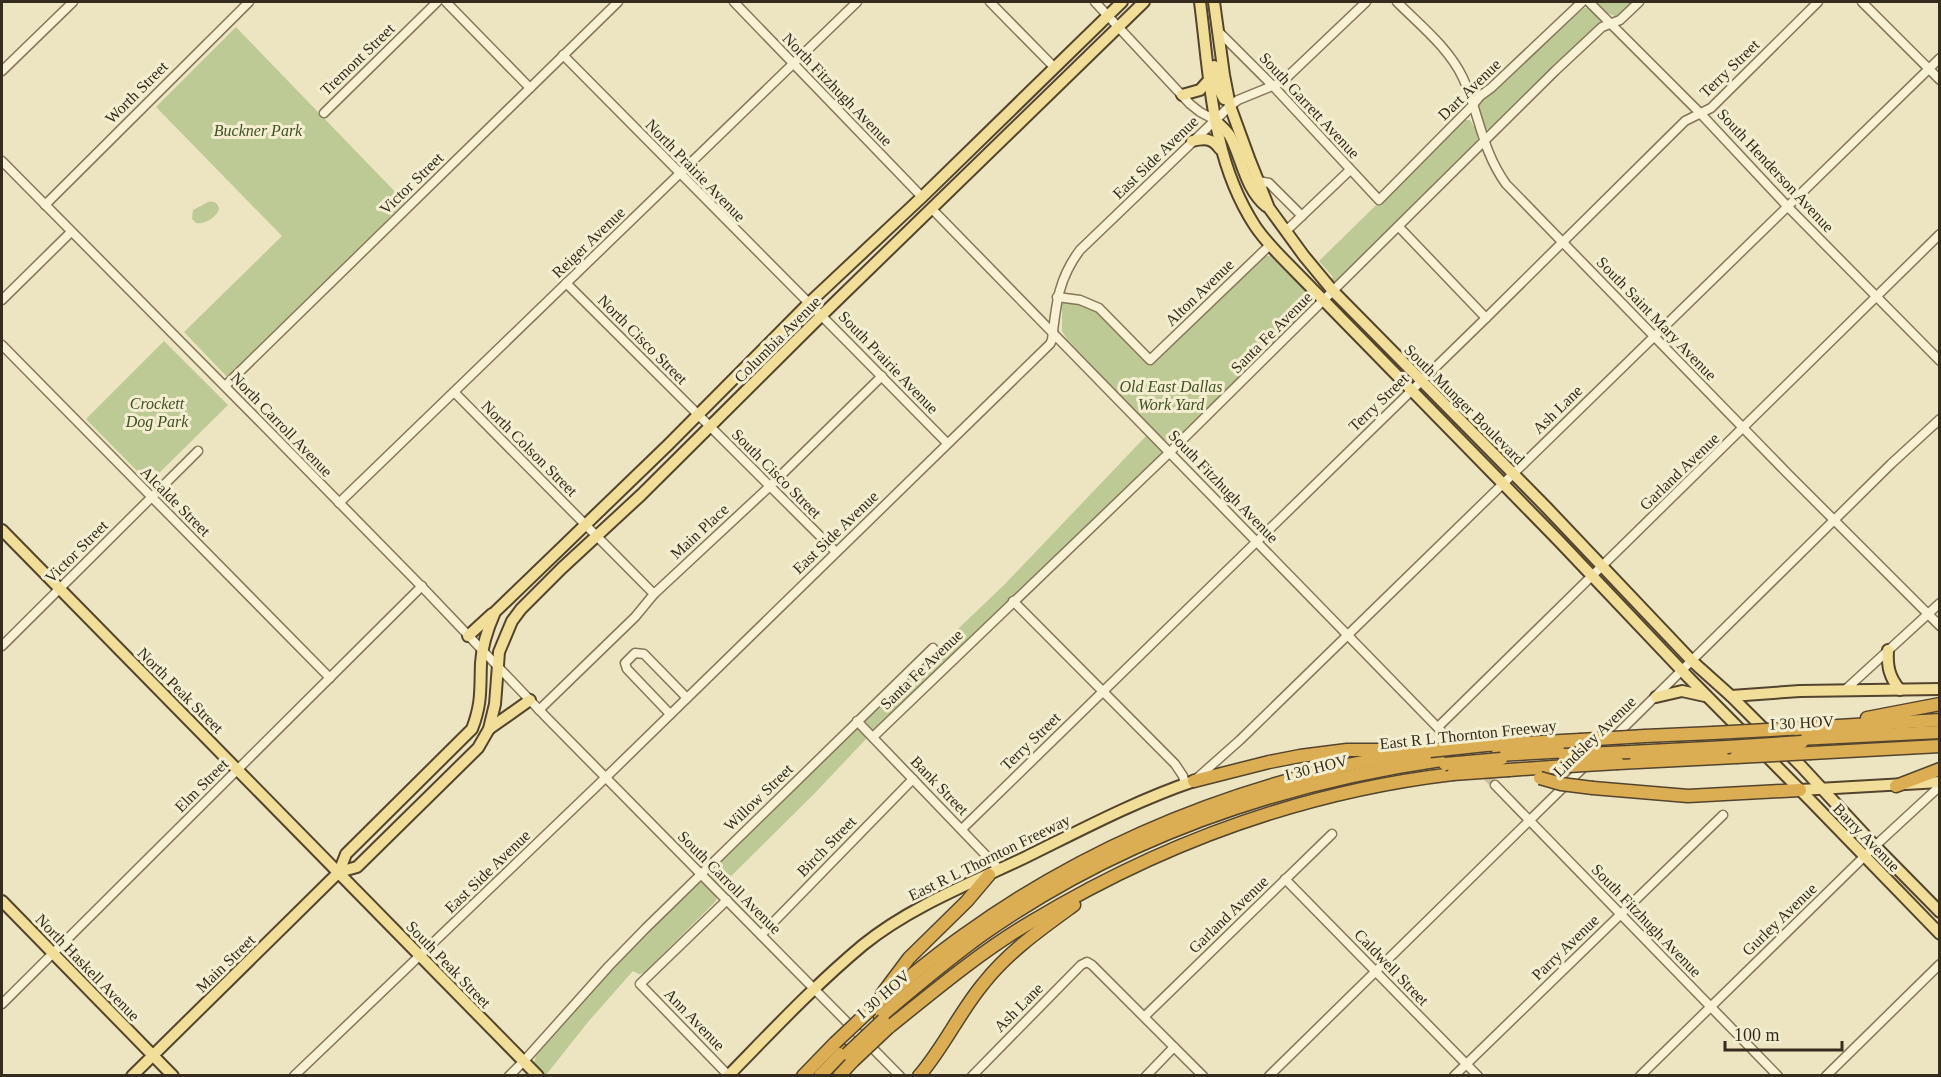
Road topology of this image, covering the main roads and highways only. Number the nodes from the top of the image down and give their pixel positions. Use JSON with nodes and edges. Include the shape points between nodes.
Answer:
{"nodes":[{"id":1,"x":1122,"y":2,"type":"edge"},
{"id":2,"x":1144,"y":2,"type":"edge"},
{"id":3,"x":1200,"y":2,"type":"edge"},
{"id":4,"x":1214,"y":2,"type":"edge"},
{"id":5,"x":1206,"y":51,"type":"junction"},
{"id":6,"x":1209,"y":80,"type":"junction"},
{"id":7,"x":1182,"y":95,"type":"road end"},
{"id":8,"x":1230,"y":106,"type":"junction"},
{"id":9,"x":1215,"y":120,"type":"junction"},
{"id":10,"x":1000,"y":121,"type":"junction"},
{"id":11,"x":1010,"y":132,"type":"junction"},
{"id":12,"x":1192,"y":141,"type":"road end"},
{"id":13,"x":1222,"y":151,"type":"junction"},
{"id":14,"x":922,"y":197,"type":"junction"},
{"id":15,"x":932,"y":208,"type":"junction"},
{"id":16,"x":1269,"y":208,"type":"junction"},
{"id":17,"x":2,"y":530,"type":"edge"},
{"id":18,"x":495,"y":612,"type":"junction"},
{"id":19,"x":468,"y":636,"type":"road end"},
{"id":20,"x":1888,"y":650,"type":"road end"},
{"id":21,"x":483,"y":652,"type":"joint"},
{"id":22,"x":1940,"y":689,"type":"edge"},
{"id":23,"x":1900,"y":690,"type":"junction"},
{"id":24,"x":1707,"y":696,"type":"junction"},
{"id":25,"x":1731,"y":696,"type":"junction"},
{"id":26,"x":1656,"y":697,"type":"road end"},
{"id":27,"x":530,"y":700,"type":"road end"},
{"id":28,"x":1940,"y":704,"type":"edge"},
{"id":29,"x":1940,"y":720,"type":"edge"},
{"id":30,"x":1825,"y":726,"type":"junction"},
{"id":31,"x":489,"y":729,"type":"junction"},
{"id":32,"x":1940,"y":734,"type":"edge"},
{"id":33,"x":1940,"y":746,"type":"edge"},
{"id":34,"x":1430,"y":751,"type":"junction"},
{"id":35,"x":442,"y":760,"type":"junction"},
{"id":36,"x":1771,"y":762,"type":"joint"},
{"id":37,"x":1940,"y":769,"type":"edge"},
{"id":38,"x":1509,"y":770,"type":"junction"},
{"id":39,"x":454,"y":772,"type":"junction"},
{"id":40,"x":1190,"y":783,"type":"joint"},
{"id":41,"x":1940,"y":784,"type":"edge"},
{"id":42,"x":1896,"y":786,"type":"junction"},
{"id":43,"x":1822,"y":789,"type":"junction"},
{"id":44,"x":1800,"y":790,"type":"junction"},
{"id":45,"x":1130,"y":867,"type":"junction"},
{"id":46,"x":339,"y":872,"type":"junction"},
{"id":47,"x":995,"y":872,"type":"junction"},
{"id":48,"x":2,"y":901,"type":"edge"},
{"id":49,"x":1940,"y":912,"type":"edge"},
{"id":50,"x":1940,"y":934,"type":"edge"},
{"id":51,"x":880,"y":1019,"type":"junction"},
{"id":52,"x":845,"y":1052,"type":"junction"},
{"id":53,"x":152,"y":1055,"type":"junction"},
{"id":54,"x":728,"y":1075,"type":"edge"},
{"id":55,"x":132,"y":1076,"type":"edge"},
{"id":56,"x":172,"y":1076,"type":"edge"},
{"id":57,"x":538,"y":1076,"type":"edge"},
{"id":58,"x":803,"y":1076,"type":"edge"},
{"id":59,"x":820,"y":1076,"type":"edge"},
{"id":60,"x":826,"y":1076,"type":"edge"},
{"id":61,"x":839,"y":1076,"type":"edge"},
{"id":62,"x":920,"y":1076,"type":"edge"}],
"edges":[{"from":1,"to":10,"type":"main road","name":"Columbia Avenue"},
{"from":2,"to":11,"type":"main road","name":"Columbia Avenue"},
{"from":3,"to":5,"type":"main road","name":"South Munger Boulevard"},
{"from":4,"to":8,"type":"main road","name":"South Munger Boulevard"},
{"from":5,"to":6,"type":"main road","name":"South Munger Boulevard"},
{"from":5,"to":8,"type":"main road"},
{"from":6,"to":7,"type":"main road","via":[[1200,90]]},
{"from":6,"to":9,"type":"main road","name":"South Munger Boulevard"},
{"from":8,"to":16,"type":"main road","name":"South Munger Boulevard"},
{"from":9,"to":13,"type":"main road","name":"South Munger Boulevard"},
{"from":9,"to":16,"type":"main road","via":[[1229,134],[1258,200]]},
{"from":10,"to":11,"type":"main road"},
{"from":10,"to":14,"type":"main road","name":"Columbia Avenue"},
{"from":11,"to":15,"type":"main road","name":"Columbia Avenue"},
{"from":12,"to":13,"type":"main road","via":[[1210,140]]},
{"from":13,"to":24,"type":"main road","name":"South Munger Boulevard","via":[[1245,210],[1270,245]]},
{"from":14,"to":15,"type":"main road"},
{"from":14,"to":18,"type":"main road","name":"Columbia Avenue"},
{"from":15,"to":31,"type":"main road","name":"Columbia Avenue","via":[[521,609],[499,652]]},
{"from":16,"to":25,"type":"main road","name":"South Munger Boulevard","via":[[1333,291],[1692,661]]},
{"from":17,"to":46,"type":"main road","name":"North Peak Street"},
{"from":18,"to":19,"type":"main road"},
{"from":18,"to":21,"type":"main road","name":"Columbia Avenue"},
{"from":20,"to":23,"type":"main road","via":[[1888,671]]},
{"from":21,"to":35,"type":"main road","name":"Main Street","via":[[477,717],[472,729]]},
{"from":22,"to":23,"type":"main road"},
{"from":23,"to":25,"type":"main road"},
{"from":24,"to":26,"type":"main road","via":[[1682,692]]},
{"from":24,"to":36,"type":"main road","name":"South Munger Boulevard"},
{"from":25,"to":43,"type":"main road","name":"South Munger Boulevard"},
{"from":27,"to":31,"type":"main road"},
{"from":28,"to":30,"type":"highway"},
{"from":29,"to":30,"type":"highway","name":"East R L Thornton Freeway"},
{"from":30,"to":34,"type":"highway","name":"East R L Thornton Freeway","bridge":true},
{"from":31,"to":39,"type":"main road","name":"Main Street","via":[[478,748]]},
{"from":32,"to":51,"type":"highway","name":"I 30 HOV","bridge":true,"via":[[1443,762],[1363,772],[1266,797],[1142,844],[1059,887],[946,962]]},
{"from":33,"to":38,"type":"highway","name":"East R L Thornton Freeway","bridge":true},
{"from":34,"to":40,"type":"highway","via":[[1347,750],[1299,756]]},
{"from":34,"to":51,"type":"highway","name":"East R L Thornton Freeway","via":[[1328,769],[1276,783],[1126,840],[964,935]]},
{"from":35,"to":39,"type":"main road"},
{"from":35,"to":46,"type":"main road","name":"Main Street","via":[[346,854]]},
{"from":36,"to":44,"type":"main road","name":"Barry Avenue"},
{"from":37,"to":42,"type":"highway"},
{"from":38,"to":44,"type":"highway","bridge":true,"via":[[1561,784],[1688,796]]},
{"from":38,"to":45,"type":"highway","name":"East R L Thornton Freeway","bridge":true,"via":[[1371,786],[1288,807],[1207,834]]},
{"from":39,"to":46,"type":"main road","name":"Main Street","via":[[357,867]]},
{"from":40,"to":47,"type":"main road","name":"East R L Thornton Freeway"},
{"from":41,"to":42,"type":"main road"},
{"from":42,"to":43,"type":"main road"},
{"from":43,"to":44,"type":"main road"},
{"from":43,"to":49,"type":"main road","name":"South Munger Boulevard"},
{"from":44,"to":50,"type":"main road","name":"Barry Avenue"},
{"from":45,"to":51,"type":"highway","name":"East R L Thornton Freeway","via":[[1030,922],[939,987]]},
{"from":45,"to":62,"type":"highway","via":[[1034,934],[996,968],[966,1005]]},
{"from":46,"to":53,"type":"main road","name":"Main Street"},
{"from":46,"to":57,"type":"main road","name":"South Peak Street"},
{"from":47,"to":51,"type":"highway","via":[[909,958]]},
{"from":47,"to":54,"type":"main road","name":"East R L Thornton Freeway","via":[[929,903],[864,944]]},
{"from":48,"to":53,"type":"main road","name":"North Haskell Avenue"},
{"from":51,"to":52,"type":"highway","name":"East R L Thornton Freeway","bridge":true},
{"from":51,"to":52,"type":"highway","name":"East R L Thornton Freeway","bridge":true},
{"from":52,"to":58,"type":"highway","name":"East R L Thornton Freeway"},
{"from":52,"to":59,"type":"highway"},
{"from":52,"to":60,"type":"highway"},
{"from":52,"to":61,"type":"highway","name":"East R L Thornton Freeway"},
{"from":53,"to":55,"type":"main road","name":"Main Street"},
{"from":53,"to":56,"type":"main road","name":"North Haskell Avenue"}]}
